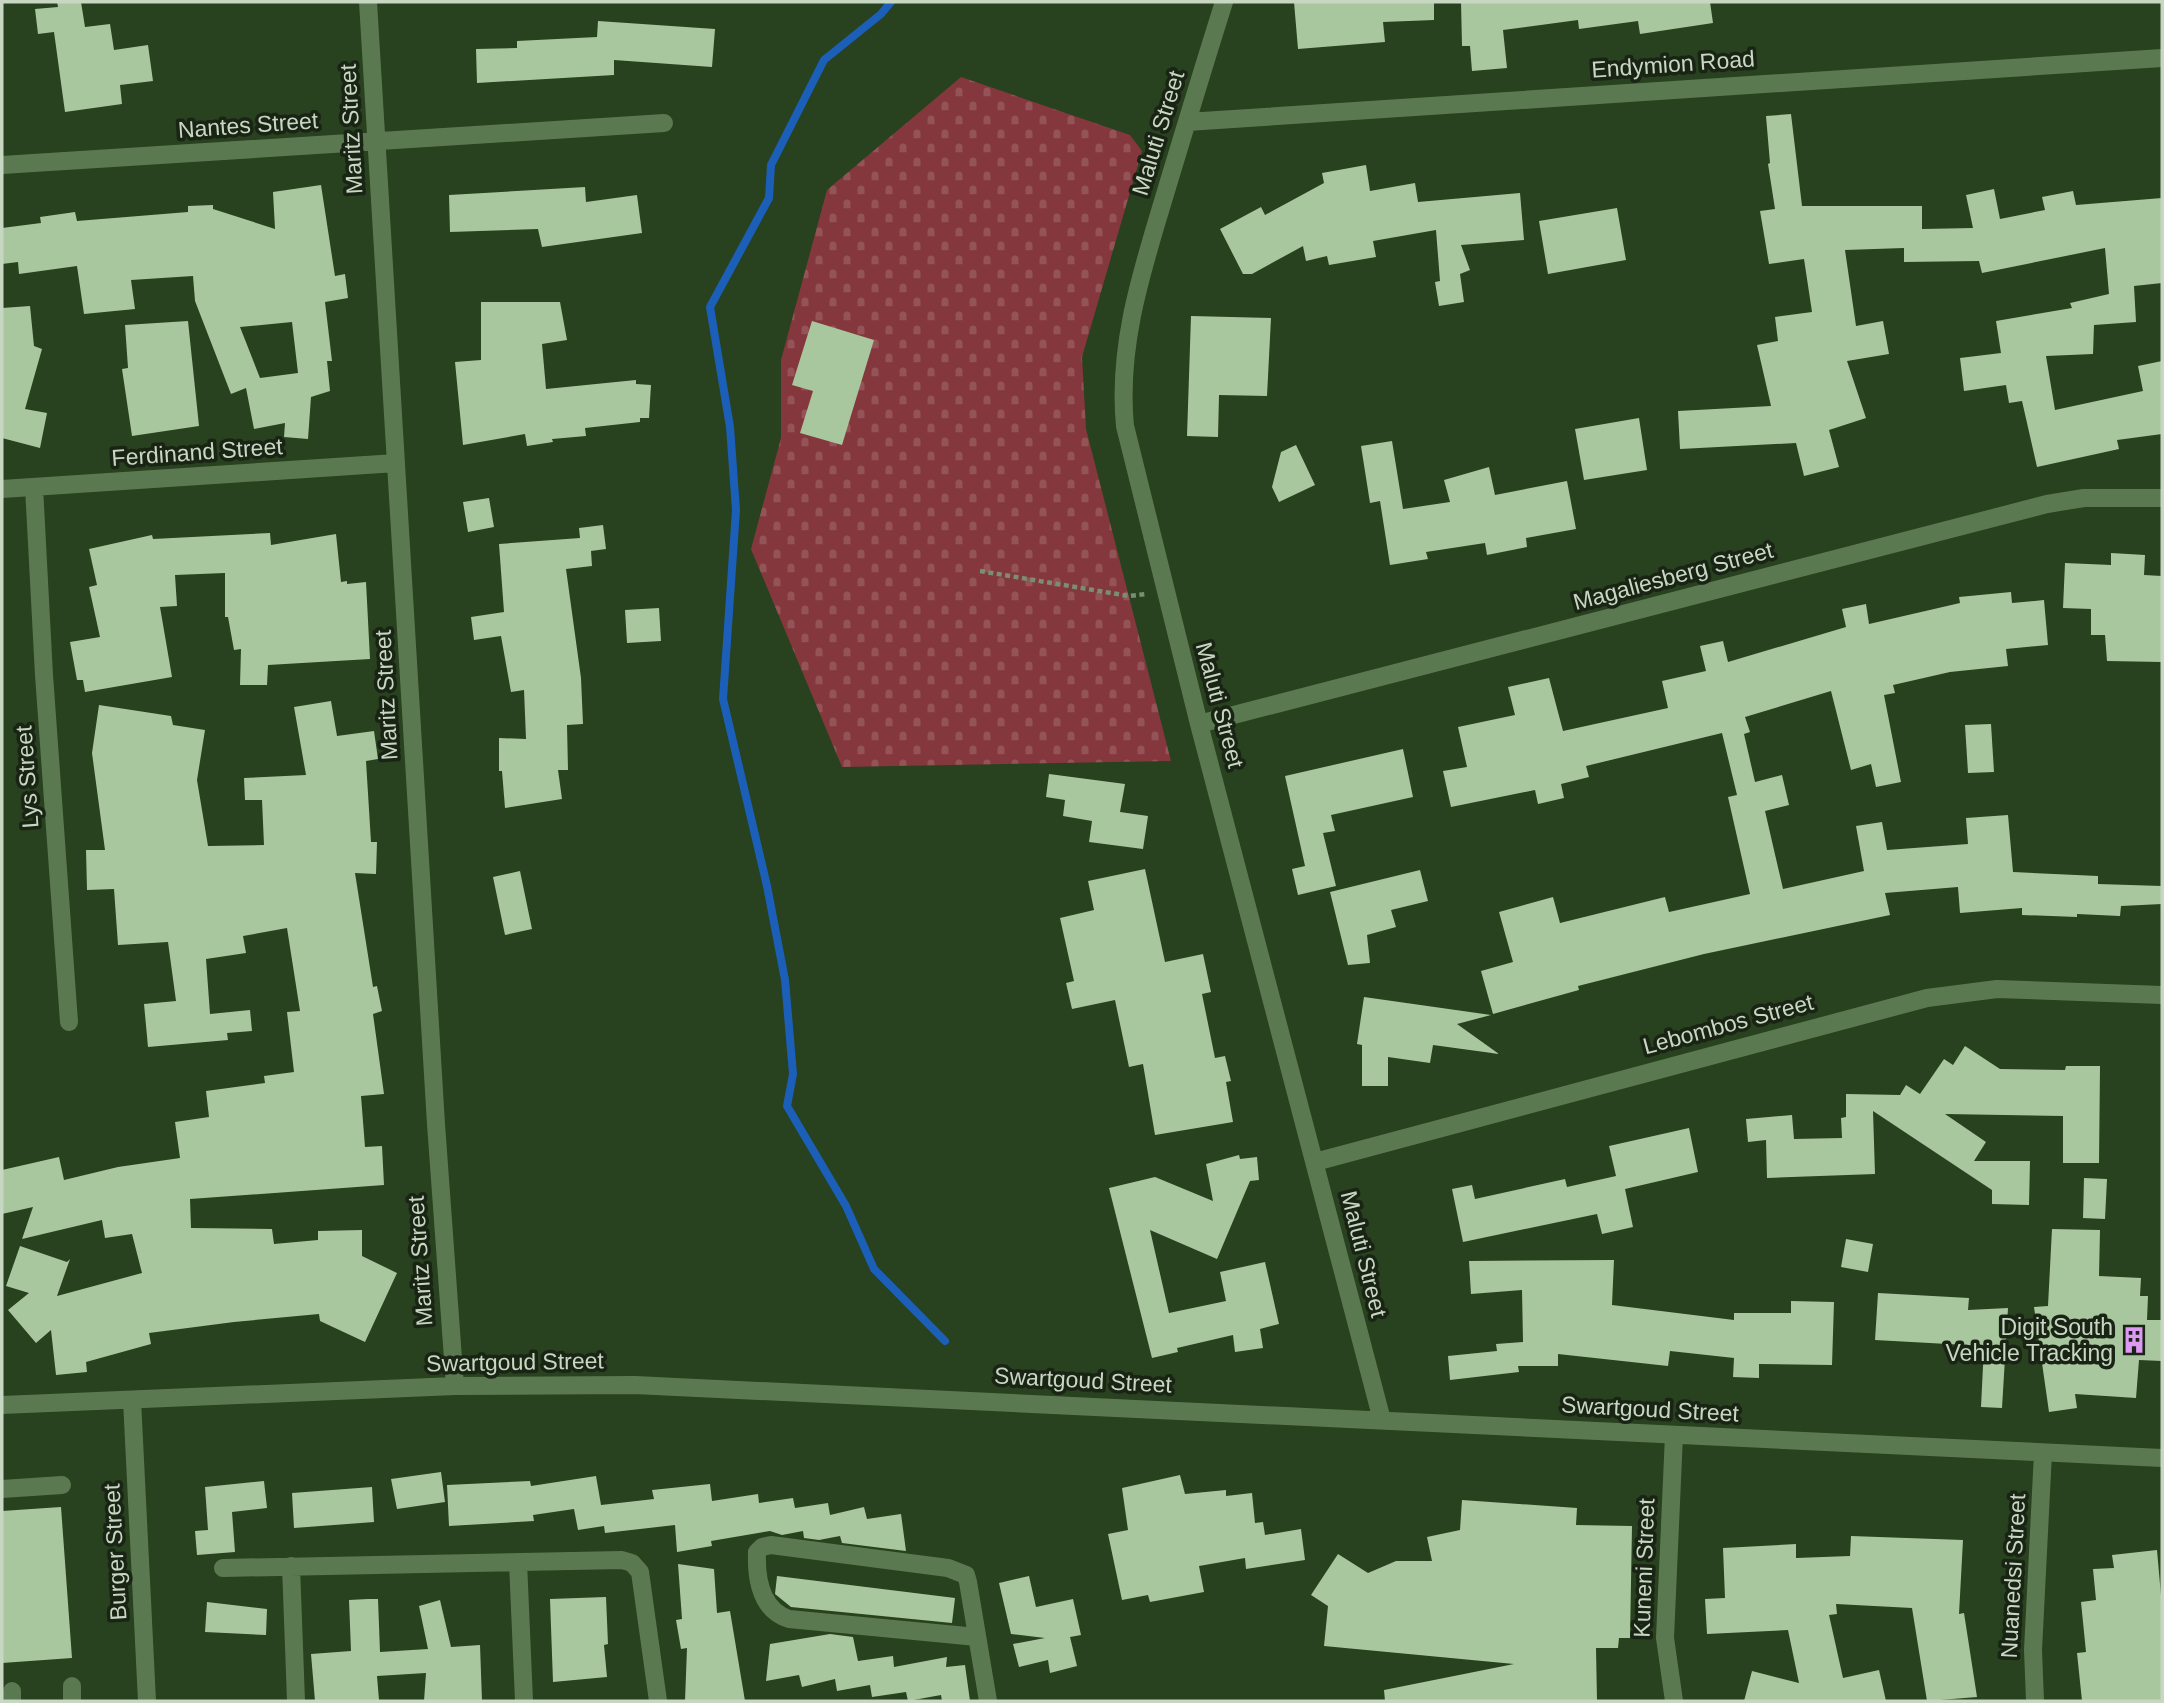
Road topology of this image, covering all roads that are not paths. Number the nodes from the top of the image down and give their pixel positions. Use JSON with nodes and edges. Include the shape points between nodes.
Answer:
{"nodes":[{"id":1,"x":368,"y":2,"type":"edge"},
{"id":2,"x":1224,"y":2,"type":"edge"},
{"id":3,"x":2162,"y":58,"type":"edge"},
{"id":4,"x":1187,"y":122,"type":"junction"},
{"id":5,"x":664,"y":123,"type":"dead end"},
{"id":6,"x":376,"y":141,"type":"junction"},
{"id":7,"x":2,"y":164,"type":"edge"},
{"id":8,"x":396,"y":463,"type":"junction"},
{"id":9,"x":34,"y":487,"type":"junction"},
{"id":10,"x":2,"y":489,"type":"edge"},
{"id":11,"x":2162,"y":498,"type":"edge"},
{"id":12,"x":1199,"y":724,"type":"junction"},
{"id":13,"x":2162,"y":995,"type":"edge"},
{"id":14,"x":69,"y":1022,"type":"dead end"},
{"id":15,"x":1315,"y":1162,"type":"junction"},
{"id":16,"x":455,"y":1386,"type":"junction"},
{"id":17,"x":132,"y":1400,"type":"junction"},
{"id":18,"x":2,"y":1405,"type":"edge"},
{"id":19,"x":1382,"y":1420,"type":"junction"},
{"id":20,"x":1674,"y":1435,"type":"junction"},
{"id":21,"x":2043,"y":1452,"type":"junction"},
{"id":22,"x":2162,"y":1458,"type":"edge"},
{"id":23,"x":62,"y":1485,"type":"dead end"},
{"id":24,"x":2,"y":1489,"type":"edge"},
{"id":25,"x":518,"y":1562,"type":"junction"},
{"id":26,"x":291,"y":1566,"type":"junction"},
{"id":27,"x":223,"y":1568,"type":"dead end"},
{"id":28,"x":977,"y":1637,"type":"junction"},
{"id":29,"x":147,"y":1701,"type":"edge"},
{"id":30,"x":296,"y":1701,"type":"edge"},
{"id":31,"x":524,"y":1701,"type":"edge"},
{"id":32,"x":658,"y":1701,"type":"edge"},
{"id":33,"x":988,"y":1701,"type":"edge"},
{"id":34,"x":1675,"y":1701,"type":"edge"},
{"id":35,"x":2035,"y":1701,"type":"edge"}],
"edges":[{"from":1,"to":6,"type":"street","name":"Maritz Street"},
{"from":2,"to":4,"type":"street","name":"Maluti Street"},
{"from":3,"to":4,"type":"street","name":"Endymion Road"},
{"from":4,"to":12,"type":"street","name":"Maluti Street","via":[[1142,271],[1121,388],[1134,471]]},
{"from":5,"to":6,"type":"street","name":"Nantes Street"},
{"from":6,"to":7,"type":"street","name":"Nantes Street"},
{"from":6,"to":8,"type":"street","name":"Maritz Street"},
{"from":8,"to":9,"type":"street","name":"Ferdinand Street"},
{"from":8,"to":16,"type":"street","name":"Maritz Street"},
{"from":9,"to":10,"type":"street","name":"Ferdinand Street"},
{"from":9,"to":14,"type":"street","name":"Lys Street"},
{"from":11,"to":12,"type":"street","name":"Magaliesberg Street","via":[[2084,498],[2047,504]]},
{"from":12,"to":15,"type":"street","name":"Maluti Street"},
{"from":13,"to":15,"type":"street","name":"Lebombos Street","via":[[1997,989],[1927,998]]},
{"from":15,"to":19,"type":"street","name":"Maluti Street"},
{"from":16,"to":17,"type":"street","name":"Swartgoud Street"},
{"from":16,"to":19,"type":"street","name":"Swartgoud Street","via":[[787,1390]]},
{"from":17,"to":18,"type":"street","name":"Swartgoud Street"},
{"from":17,"to":29,"type":"street","name":"Burger Street"},
{"from":19,"to":20,"type":"street","name":"Swartgoud Street"},
{"from":20,"to":21,"type":"street","name":"Swartgoud Street"},
{"from":20,"to":34,"type":"street","name":"Kuneni Street","via":[[1665,1638]]},
{"from":21,"to":22,"type":"street","name":"Swartgoud Street"},
{"from":21,"to":35,"type":"street","name":"Nuanedsi Street","via":[[2033,1650]]},
{"from":23,"to":24,"type":"street"},
{"from":25,"to":26,"type":"street"},
{"from":25,"to":31,"type":"street"},
{"from":25,"to":32,"type":"street","via":[[632,1563],[640,1572]]},
{"from":26,"to":27,"type":"street"},
{"from":26,"to":30,"type":"street"},
{"from":28,"to":28,"type":"street","via":[[966,1575],[958,1571],[771,1545],[757,1552],[761,1588],[776,1615]]},
{"from":28,"to":33,"type":"street"}]}
